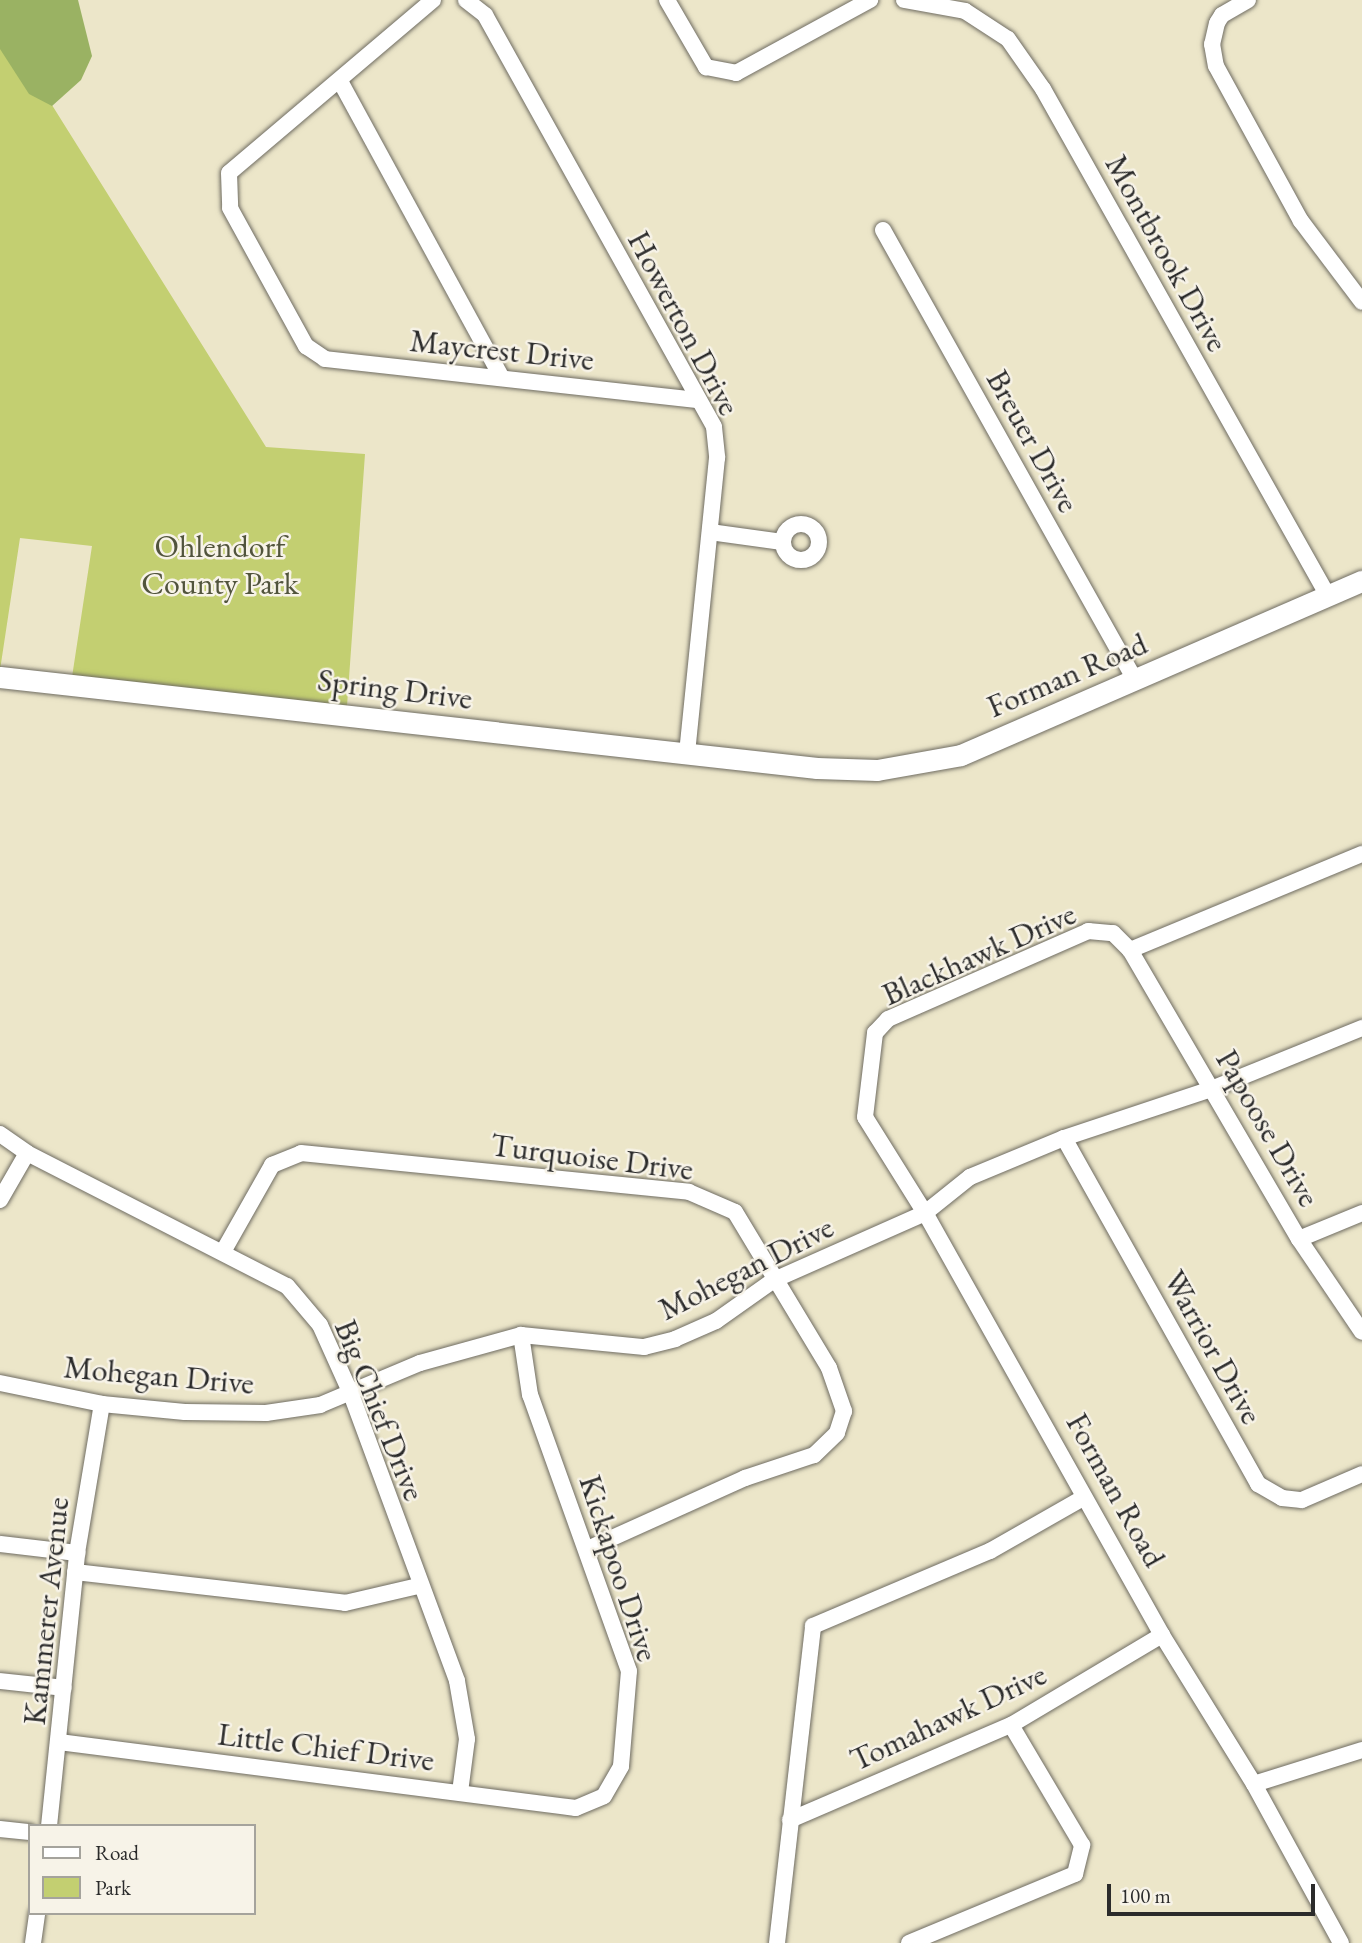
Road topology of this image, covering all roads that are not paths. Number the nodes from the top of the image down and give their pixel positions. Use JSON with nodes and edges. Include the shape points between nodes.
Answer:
{"nodes":[{"id":1,"x":433,"y":0,"type":"edge"},
{"id":2,"x":466,"y":0,"type":"edge"},
{"id":3,"x":667,"y":0,"type":"edge"},
{"id":4,"x":870,"y":0,"type":"edge"},
{"id":5,"x":904,"y":0,"type":"edge"},
{"id":6,"x":1248,"y":0,"type":"edge"},
{"id":7,"x":340,"y":81,"type":"junction"},
{"id":8,"x":883,"y":230,"type":"dead end"},
{"id":9,"x":1362,"y":302,"type":"edge"},
{"id":10,"x":502,"y":379,"type":"junction"},
{"id":11,"x":696,"y":400,"type":"junction"},
{"id":12,"x":710,"y":532,"type":"junction"},
{"id":13,"x":782,"y":542,"type":"dead end"},
{"id":14,"x":1362,"y":581,"type":"edge"},
{"id":15,"x":1328,"y":596,"type":"junction"},
{"id":16,"x":0,"y":677,"type":"edge"},
{"id":17,"x":1135,"y":680,"type":"junction"},
{"id":18,"x":687,"y":753,"type":"junction"},
{"id":19,"x":783,"y":764,"type":"joint"},
{"id":20,"x":1362,"y":854,"type":"edge"},
{"id":21,"x":1130,"y":950,"type":"junction"},
{"id":22,"x":1362,"y":1028,"type":"edge"},
{"id":23,"x":869,"y":1061,"type":"joint"},
{"id":24,"x":1214,"y":1088,"type":"junction"},
{"id":25,"x":0,"y":1133,"type":"edge"},
{"id":26,"x":1064,"y":1138,"type":"junction"},
{"id":27,"x":27,"y":1153,"type":"junction"},
{"id":28,"x":0,"y":1200,"type":"edge"},
{"id":29,"x":925,"y":1213,"type":"junction"},
{"id":30,"x":1362,"y":1213,"type":"edge"},
{"id":31,"x":1299,"y":1239,"type":"junction"},
{"id":32,"x":224,"y":1251,"type":"junction"},
{"id":33,"x":774,"y":1280,"type":"junction"},
{"id":34,"x":1362,"y":1332,"type":"edge"},
{"id":35,"x":521,"y":1335,"type":"junction"},
{"id":36,"x":0,"y":1383,"type":"edge"},
{"id":37,"x":351,"y":1394,"type":"junction"},
{"id":38,"x":102,"y":1404,"type":"junction"},
{"id":39,"x":1362,"y":1474,"type":"edge"},
{"id":40,"x":1083,"y":1498,"type":"junction"},
{"id":41,"x":0,"y":1544,"type":"edge"},
{"id":42,"x":588,"y":1549,"type":"junction"},
{"id":43,"x":77,"y":1553,"type":"junction"},
{"id":44,"x":75,"y":1572,"type":"junction"},
{"id":45,"x":418,"y":1586,"type":"junction"},
{"id":46,"x":1162,"y":1635,"type":"junction"},
{"id":47,"x":0,"y":1681,"type":"edge"},
{"id":48,"x":64,"y":1688,"type":"junction"},
{"id":49,"x":1011,"y":1725,"type":"junction"},
{"id":50,"x":59,"y":1742,"type":"junction"},
{"id":51,"x":1362,"y":1750,"type":"edge"},
{"id":52,"x":1254,"y":1784,"type":"junction"},
{"id":53,"x":460,"y":1792,"type":"junction"},
{"id":54,"x":585,"y":1807,"type":"joint"},
{"id":55,"x":790,"y":1820,"type":"junction"},
{"id":56,"x":48,"y":1824,"type":"edge"},
{"id":57,"x":0,"y":1829,"type":"edge"},
{"id":58,"x":28,"y":1832,"type":"edge"},
{"id":59,"x":37,"y":1915,"type":"edge"},
{"id":60,"x":33,"y":1943,"type":"edge"},
{"id":61,"x":777,"y":1943,"type":"edge"},
{"id":62,"x":909,"y":1943,"type":"edge"},
{"id":63,"x":1341,"y":1943,"type":"edge"}],
"edges":[{"from":1,"to":7,"type":"street"},
{"from":2,"to":11,"type":"street","name":"Howerton Drive","via":[[485,15]]},
{"from":3,"to":4,"type":"street","via":[[706,67],[736,73]]},
{"from":5,"to":15,"type":"street","name":"Montbrook Drive","via":[[965,10],[1008,38],[1043,89]]},
{"from":6,"to":9,"type":"street","via":[[1222,15],[1212,44],[1216,66],[1301,221]]},
{"from":7,"to":10,"type":"street"},
{"from":7,"to":10,"type":"street","name":"Maycrest Drive","via":[[229,173],[230,208],[306,346],[325,359]]},
{"from":8,"to":17,"type":"street","name":"Breuer Drive"},
{"from":10,"to":11,"type":"street","name":"Maycrest Drive"},
{"from":11,"to":12,"type":"street","name":"Howerton Drive","via":[[714,427],[717,458]]},
{"from":12,"to":13,"type":"street"},
{"from":12,"to":18,"type":"street","name":"Howerton Drive"},
{"from":14,"to":15,"type":"street","name":"Forman Road"},
{"from":15,"to":17,"type":"street","name":"Forman Road"},
{"from":16,"to":18,"type":"street","name":"Spring Drive"},
{"from":17,"to":19,"type":"street","name":"Forman Road","via":[[935,762],[877,771]]},
{"from":18,"to":19,"type":"street","name":"Spring Drive"},
{"from":20,"to":21,"type":"street"},
{"from":21,"to":23,"type":"street","name":"Blackhawk Drive","via":[[1113,933],[1088,931],[888,1019],[875,1033]]},
{"from":21,"to":24,"type":"street","name":"Papoose Drive"},
{"from":22,"to":24,"type":"street","name":"Mohegan Drive"},
{"from":23,"to":29,"type":"street","name":"Forman Road","via":[[865,1116]]},
{"from":24,"to":26,"type":"street","name":"Mohegan Drive"},
{"from":24,"to":31,"type":"street","name":"Papoose Drive"},
{"from":25,"to":27,"type":"street","name":"Big Chief Drive"},
{"from":26,"to":29,"type":"street","name":"Mohegan Drive","via":[[970,1177]]},
{"from":26,"to":39,"type":"street","name":"Warrior Drive","via":[[1258,1484],[1282,1498],[1302,1500]]},
{"from":27,"to":28,"type":"street"},
{"from":27,"to":32,"type":"street","name":"Big Chief Drive"},
{"from":29,"to":33,"type":"street","name":"Mohegan Drive"},
{"from":29,"to":40,"type":"street","name":"Forman Road"},
{"from":30,"to":31,"type":"street"},
{"from":31,"to":34,"type":"street","name":"Papoose Drive"},
{"from":32,"to":33,"type":"street","name":"Turquoise Drive","via":[[272,1165],[301,1153],[690,1192],[735,1212]]},
{"from":32,"to":37,"type":"street","name":"Big Chief Drive","via":[[287,1286],[320,1325]]},
{"from":33,"to":35,"type":"street","name":"Mohegan Drive","via":[[716,1321],[644,1347]]},
{"from":33,"to":42,"type":"street","name":"Turquoise Drive","via":[[839,1391],[844,1411],[837,1433],[826,1447]]},
{"from":35,"to":37,"type":"street","name":"Mohegan Drive","via":[[455,1351]]},
{"from":35,"to":42,"type":"street","name":"Kickapoo Drive","via":[[530,1395]]},
{"from":36,"to":38,"type":"street","name":"Mohegan Drive"},
{"from":37,"to":38,"type":"street","name":"Mohegan Drive","via":[[320,1405],[266,1413]]},
{"from":37,"to":45,"type":"street","name":"Big Chief Drive"},
{"from":38,"to":43,"type":"street","name":"Kammerer Avenue"},
{"from":40,"to":46,"type":"street","name":"Forman Road"},
{"from":40,"to":55,"type":"street","via":[[990,1551],[813,1626]]},
{"from":41,"to":43,"type":"street"},
{"from":42,"to":54,"type":"street","name":"Kickapoo Drive","via":[[629,1671],[618,1777],[604,1796]]},
{"from":43,"to":44,"type":"street","name":"Kammerer Avenue"},
{"from":44,"to":45,"type":"street","via":[[345,1603]]},
{"from":44,"to":48,"type":"street","name":"Kammerer Avenue"},
{"from":45,"to":53,"type":"street","name":"Big Chief Drive","via":[[457,1681],[467,1739]]},
{"from":46,"to":49,"type":"street","name":"Tomahawk Drive"},
{"from":46,"to":52,"type":"street","name":"Forman Road"},
{"from":47,"to":48,"type":"street"},
{"from":48,"to":50,"type":"street","name":"Kammerer Avenue"},
{"from":49,"to":55,"type":"street","name":"Tomahawk Drive"},
{"from":49,"to":62,"type":"street","via":[[1082,1845],[1075,1874]]},
{"from":50,"to":53,"type":"street","name":"Little Chief Drive"},
{"from":50,"to":56,"type":"street","name":"Kammerer Avenue"},
{"from":51,"to":52,"type":"street"},
{"from":52,"to":63,"type":"street","name":"Forman Road"},
{"from":53,"to":54,"type":"street","name":"Little Chief Drive"},
{"from":55,"to":61,"type":"street"},
{"from":57,"to":58,"type":"street"},
{"from":59,"to":60,"type":"street"}]}
